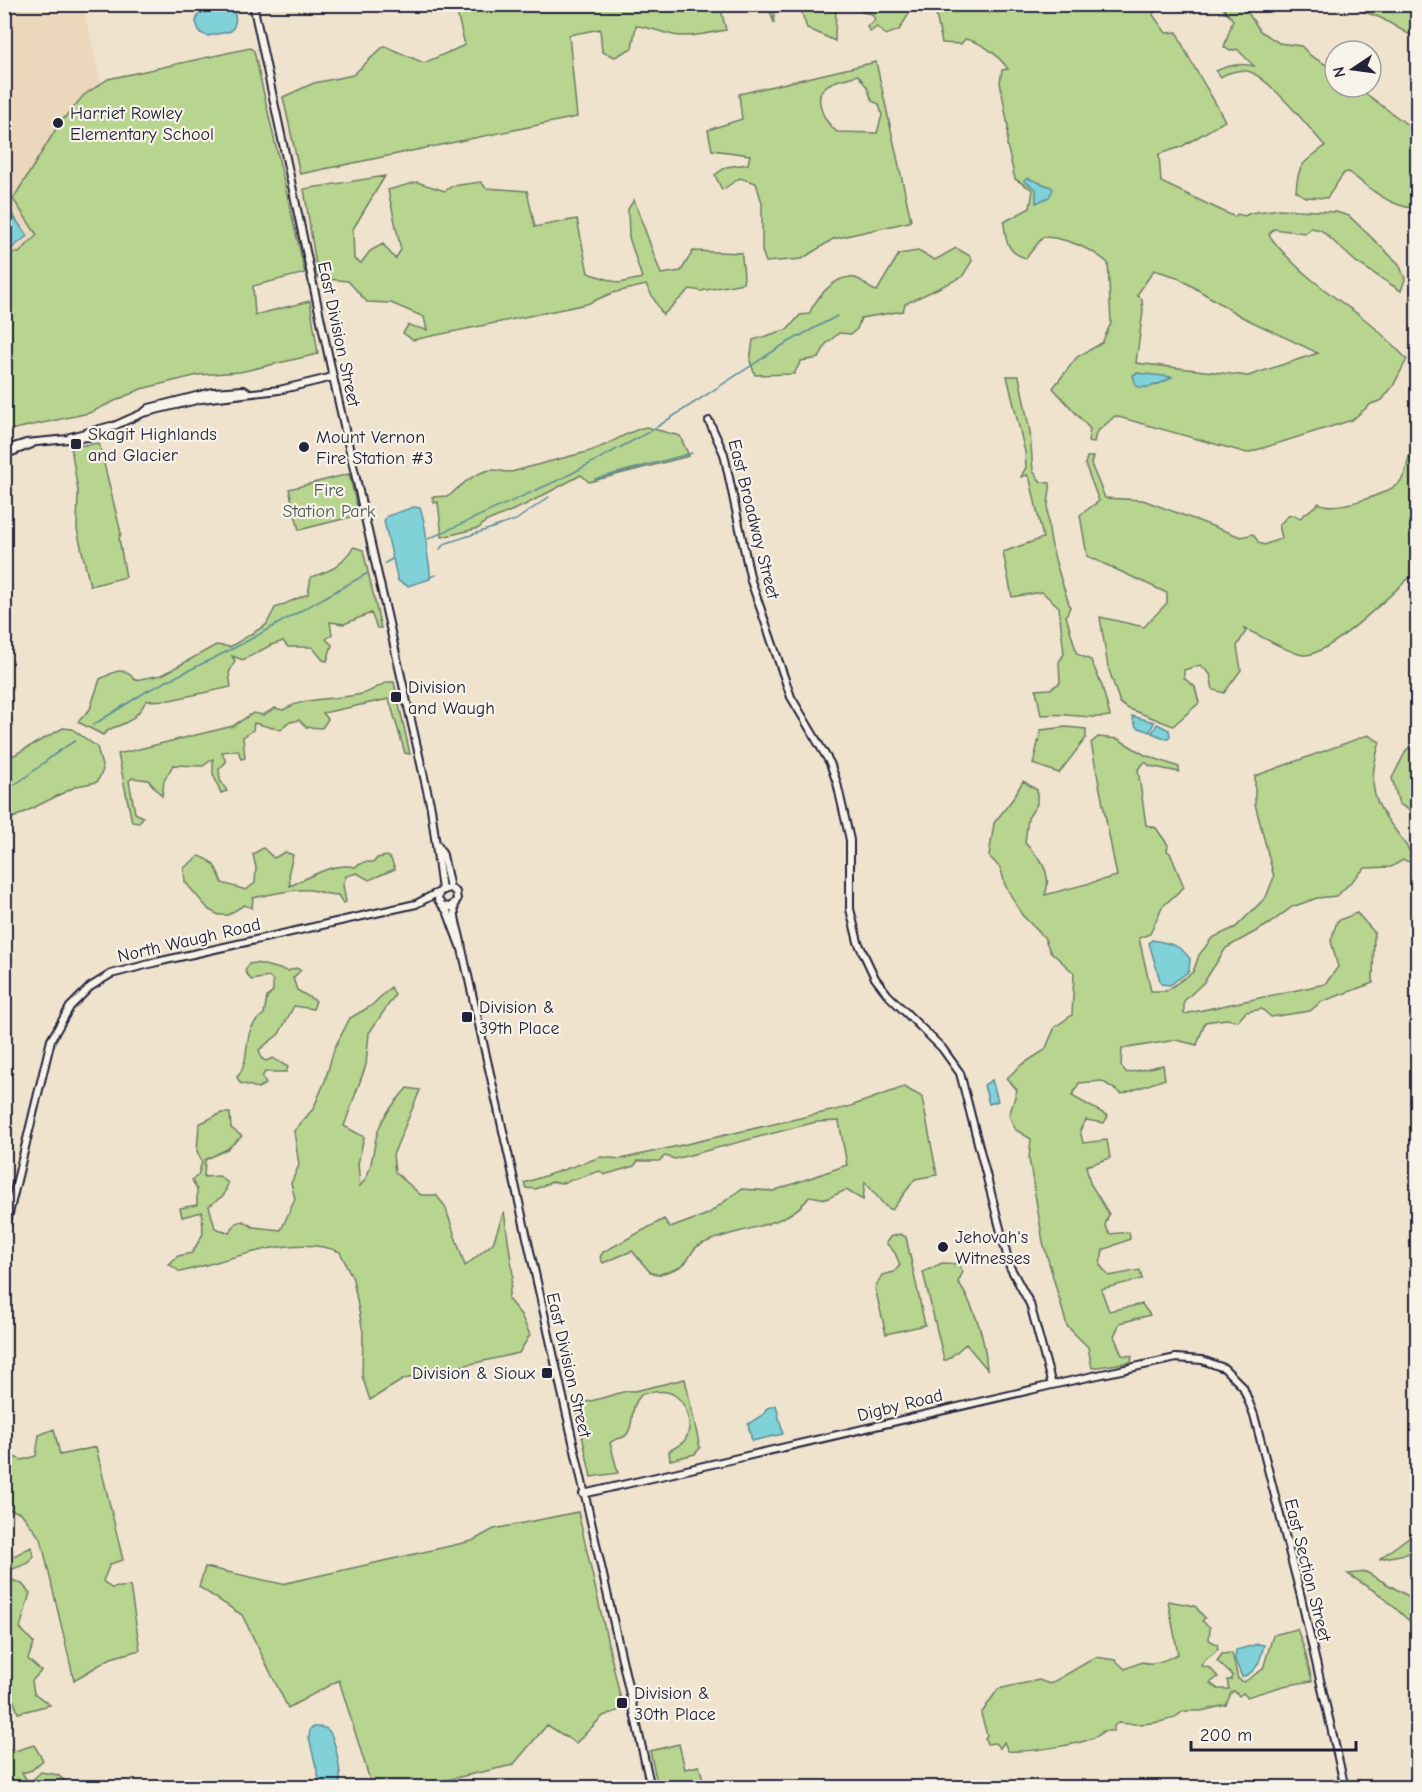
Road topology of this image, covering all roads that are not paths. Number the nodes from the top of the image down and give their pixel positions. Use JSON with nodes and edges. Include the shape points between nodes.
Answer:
{"nodes":[{"id":1,"x":253,"y":4,"type":"edge"},
{"id":2,"x":333,"y":377,"type":"junction"},
{"id":3,"x":709,"y":421,"type":"dead end"},
{"id":4,"x":32,"y":444,"type":"junction"},
{"id":5,"x":4,"y":450,"type":"edge"},
{"id":6,"x":4,"y":455,"type":"edge"},
{"id":7,"x":438,"y":845,"type":"junction"},
{"id":8,"x":450,"y":888,"type":"junction"},
{"id":9,"x":441,"y":891,"type":"junction"},
{"id":10,"x":455,"y":904,"type":"junction"},
{"id":11,"x":443,"y":906,"type":"junction"},
{"id":12,"x":462,"y":950,"type":"junction"},
{"id":13,"x":4,"y":1234,"type":"edge"},
{"id":14,"x":1224,"y":1368,"type":"joint"},
{"id":15,"x":1052,"y":1384,"type":"junction"},
{"id":16,"x":583,"y":1494,"type":"junction"},
{"id":17,"x":651,"y":1788,"type":"edge"},
{"id":18,"x":1345,"y":1788,"type":"edge"}],
"edges":[{"from":1,"to":2,"type":"street","name":"East Division Street"},
{"from":2,"to":4,"type":"street","via":[[279,390],[212,392],[148,408],[111,426]]},
{"from":2,"to":7,"type":"street","name":"East Division Street"},
{"from":3,"to":15,"type":"street","name":"East Broadway Street","via":[[724,454],[751,581],[791,697],[830,763],[837,783],[850,840],[850,909],[858,942],[875,978],[942,1048],[960,1073],[1010,1267],[1030,1304]]},
{"from":4,"to":5,"type":"street"},
{"from":4,"to":6,"type":"street"},
{"from":7,"to":8,"type":"street","name":"East Division Street"},
{"from":7,"to":9,"type":"street","name":"East Division Street"},
{"from":8,"to":9,"type":"street"},
{"from":8,"to":10,"type":"street","via":[[457,896]]},
{"from":9,"to":11,"type":"street","via":[[438,900]]},
{"from":9,"to":13,"type":"street","name":"North Waugh Road","via":[[420,905],[148,964],[111,974],[90,987],[70,1007],[51,1040]]},
{"from":10,"to":11,"type":"street"},
{"from":10,"to":12,"type":"street","name":"East Division Street"},
{"from":11,"to":12,"type":"street","name":"East Division Street"},
{"from":12,"to":16,"type":"street","name":"East Division Street"},
{"from":14,"to":15,"type":"street","name":"Digby Road","via":[[1202,1360],[1176,1358]]},
{"from":14,"to":18,"type":"street","name":"East Section Street","via":[[1243,1387],[1254,1415]]},
{"from":15,"to":16,"type":"street","name":"Digby Road"},
{"from":16,"to":17,"type":"street","name":"East Division Street"}]}
